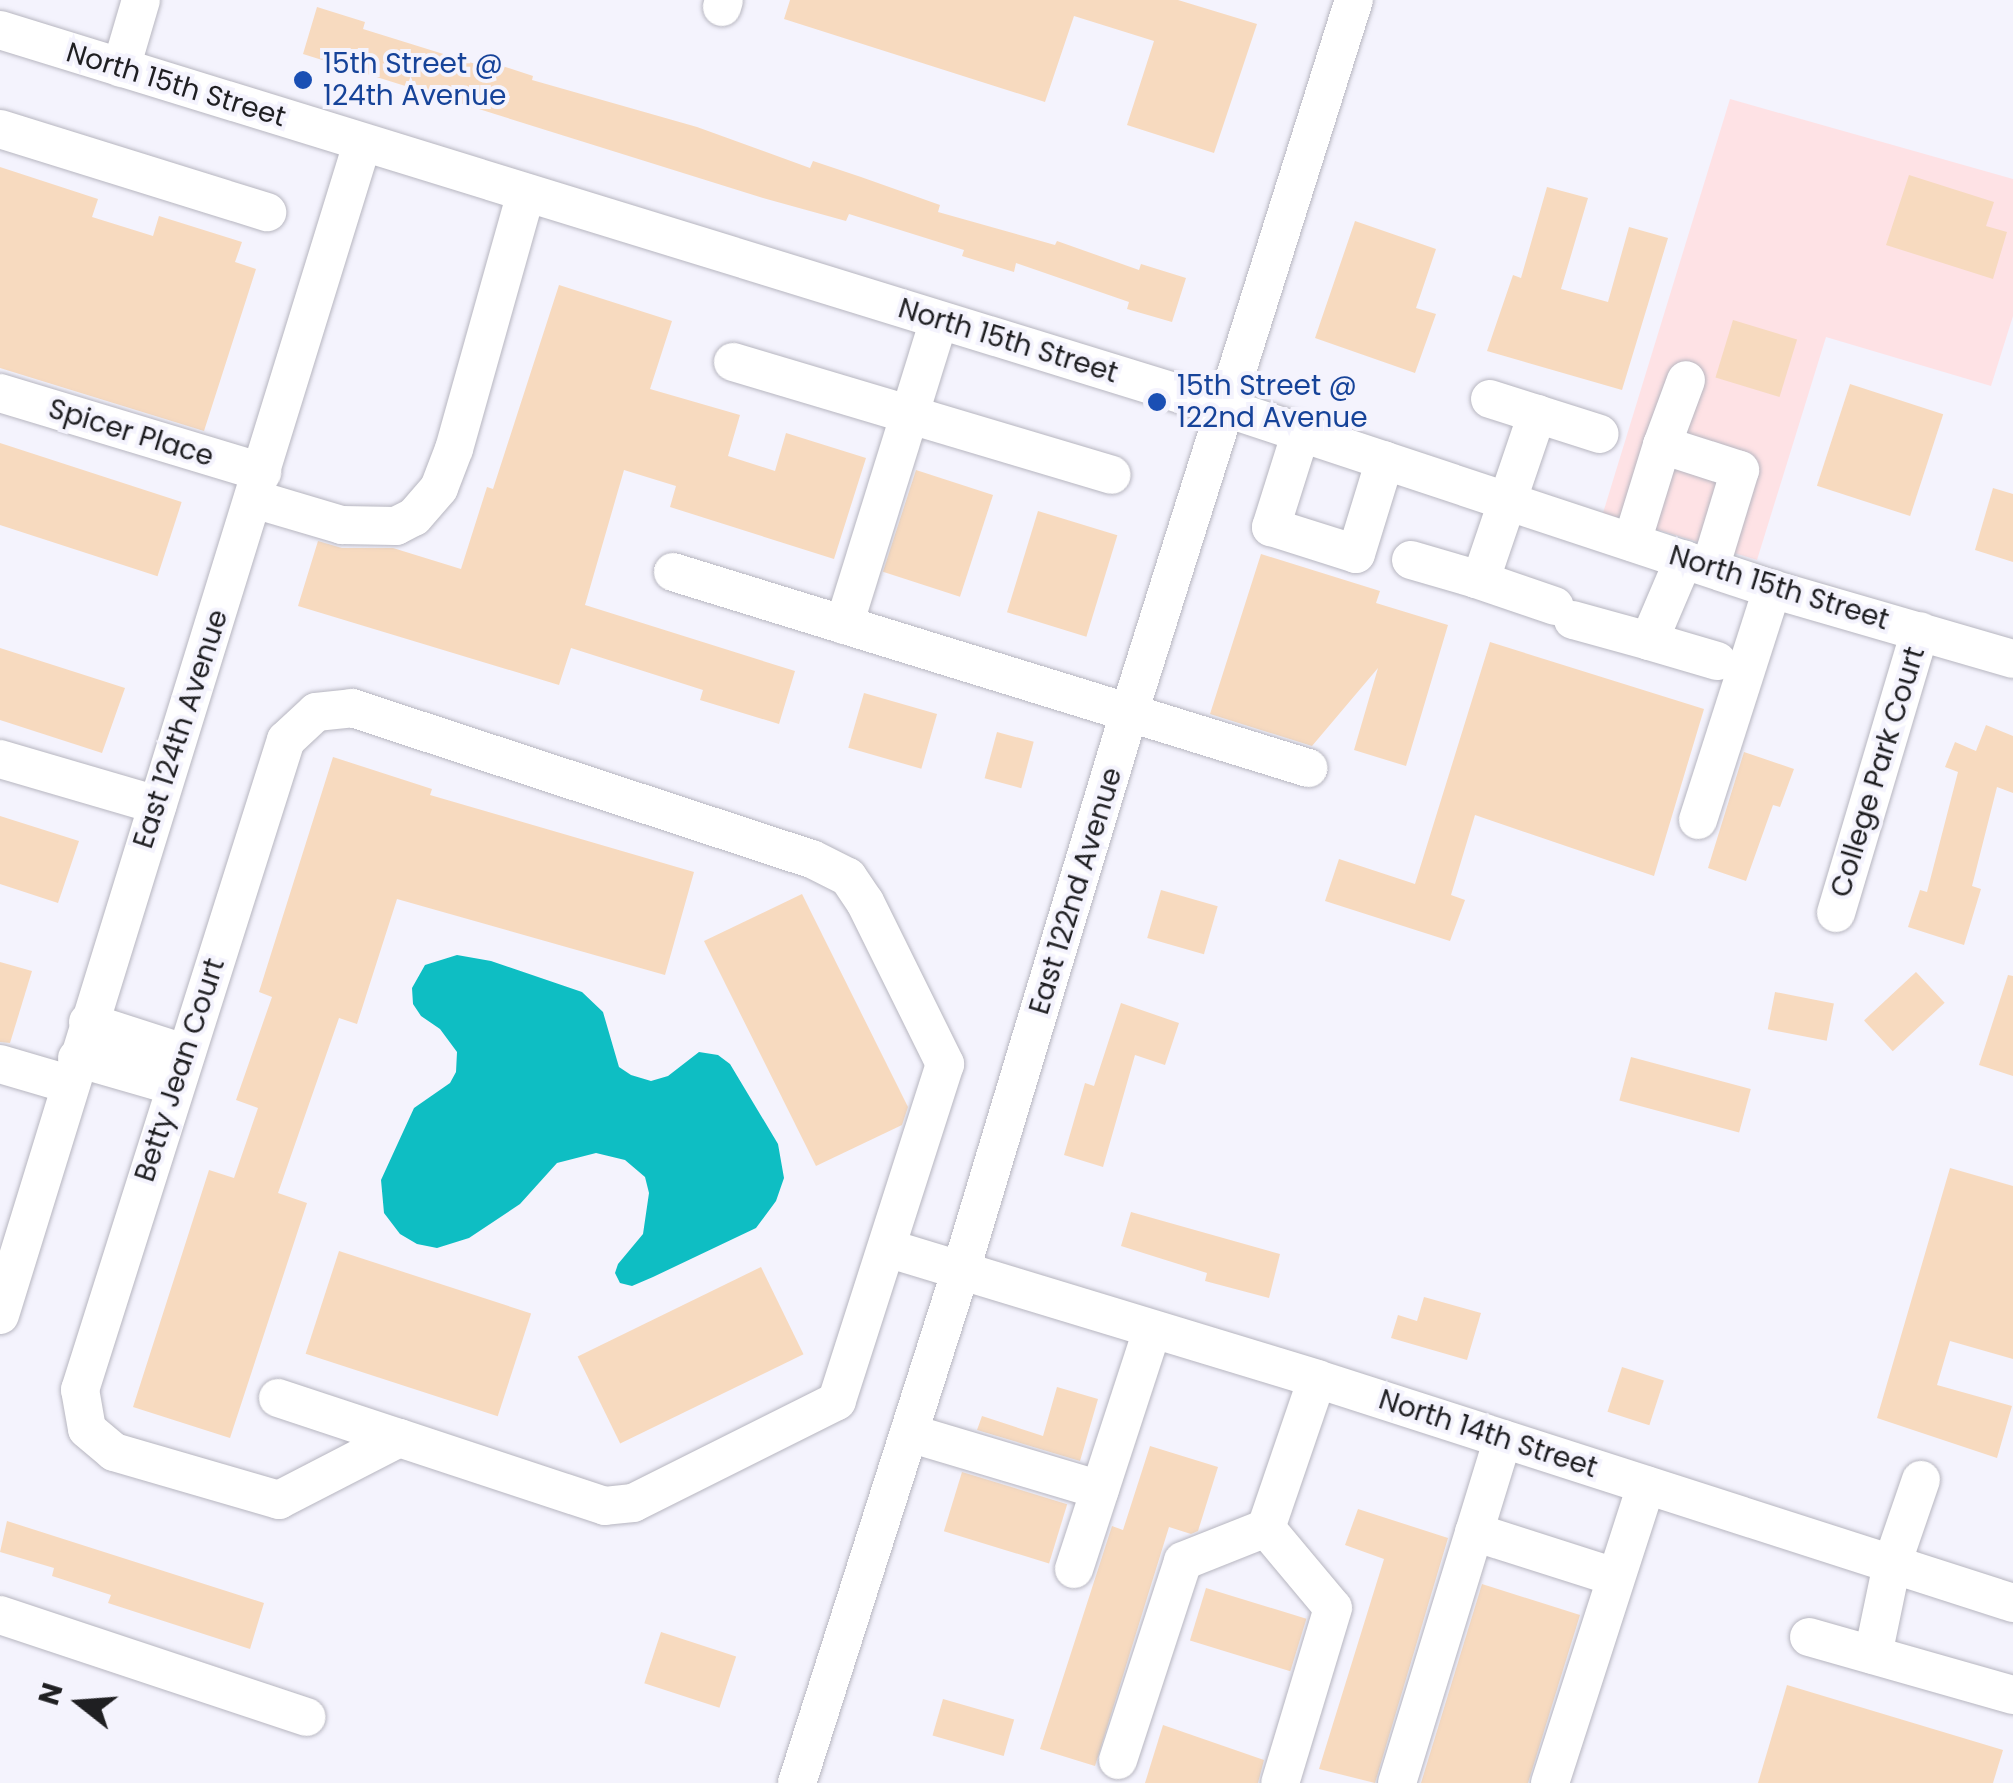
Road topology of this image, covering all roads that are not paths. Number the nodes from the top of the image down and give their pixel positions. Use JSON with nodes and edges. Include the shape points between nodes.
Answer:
{"nodes":[{"id":1,"x":141,"y":0,"type":"edge"},
{"id":2,"x":1354,"y":0,"type":"edge"},
{"id":3,"x":0,"y":30,"type":"edge"},
{"id":4,"x":121,"y":68,"type":"junction"},
{"id":5,"x":0,"y":128,"type":"edge"},
{"id":6,"x":362,"y":144,"type":"junction"},
{"id":7,"x":526,"y":194,"type":"junction"},
{"id":8,"x":267,"y":212,"type":"dead end"},
{"id":9,"x":939,"y":320,"type":"junction"},
{"id":10,"x":734,"y":362,"type":"dead end"},
{"id":11,"x":1686,"y":380,"type":"dead end"},
{"id":12,"x":0,"y":394,"type":"edge"},
{"id":13,"x":1490,"y":399,"type":"dead end"},
{"id":14,"x":1228,"y":409,"type":"junction"},
{"id":15,"x":1537,"y":414,"type":"junction"},
{"id":16,"x":909,"y":415,"type":"junction"},
{"id":17,"x":1301,"y":432,"type":"junction"},
{"id":18,"x":1600,"y":434,"type":"dead end"},
{"id":19,"x":1662,"y":445,"type":"junction"},
{"id":20,"x":1385,"y":460,"type":"junction"},
{"id":21,"x":1110,"y":476,"type":"dead end"},
{"id":22,"x":258,"y":486,"type":"junction"},
{"id":23,"x":1508,"y":502,"type":"junction"},
{"id":24,"x":1632,"y":542,"type":"junction"},
{"id":25,"x":1412,"y":560,"type":"dead end"},
{"id":26,"x":1697,"y":564,"type":"junction"},
{"id":27,"x":673,"y":572,"type":"dead end"},
{"id":28,"x":1476,"y":579,"type":"junction"},
{"id":29,"x":1772,"y":589,"type":"junction"},
{"id":30,"x":844,"y":625,"type":"junction"},
{"id":31,"x":1920,"y":631,"type":"junction"},
{"id":32,"x":1649,"y":641,"type":"junction"},
{"id":33,"x":2013,"y":659,"type":"edge"},
{"id":34,"x":1717,"y":661,"type":"dead end"},
{"id":35,"x":1129,"y":713,"type":"junction"},
{"id":36,"x":0,"y":759,"type":"edge"},
{"id":37,"x":1308,"y":768,"type":"dead end"},
{"id":38,"x":157,"y":806,"type":"junction"},
{"id":39,"x":1698,"y":820,"type":"dead end"},
{"id":40,"x":1836,"y":913,"type":"dead end"},
{"id":41,"x":88,"y":1022,"type":"junction"},
{"id":42,"x":0,"y":1064,"type":"edge"},
{"id":43,"x":179,"y":1070,"type":"junction"},
{"id":44,"x":72,"y":1071,"type":"junction"},
{"id":45,"x":887,"y":1248,"type":"junction"},
{"id":46,"x":960,"y":1273,"type":"junction"},
{"id":47,"x":0,"y":1315,"type":"edge"},
{"id":48,"x":1152,"y":1330,"type":"junction"},
{"id":49,"x":1317,"y":1379,"type":"junction"},
{"id":50,"x":278,"y":1398,"type":"dead end"},
{"id":51,"x":909,"y":1432,"type":"junction"},
{"id":52,"x":398,"y":1438,"type":"junction"},
{"id":53,"x":1503,"y":1439,"type":"junction"},
{"id":54,"x":1920,"y":1480,"type":"dead end"},
{"id":55,"x":1646,"y":1485,"type":"junction"},
{"id":56,"x":1100,"y":1490,"type":"junction"},
{"id":57,"x":1266,"y":1528,"type":"junction"},
{"id":58,"x":1474,"y":1532,"type":"junction"},
{"id":59,"x":1892,"y":1564,"type":"junction"},
{"id":60,"x":1074,"y":1569,"type":"dead end"},
{"id":61,"x":1616,"y":1577,"type":"junction"},
{"id":62,"x":2013,"y":1603,"type":"edge"},
{"id":63,"x":0,"y":1615,"type":"edge"},
{"id":64,"x":1809,"y":1636,"type":"dead end"},
{"id":65,"x":1872,"y":1655,"type":"junction"},
{"id":66,"x":2013,"y":1695,"type":"edge"},
{"id":67,"x":306,"y":1717,"type":"dead end"},
{"id":68,"x":1118,"y":1760,"type":"dead end"},
{"id":69,"x":797,"y":1783,"type":"edge"},
{"id":70,"x":1280,"y":1783,"type":"edge"},
{"id":71,"x":1397,"y":1783,"type":"edge"},
{"id":72,"x":1550,"y":1783,"type":"edge"}],
"edges":[{"from":1,"to":4,"type":"street"},
{"from":2,"to":14,"type":"street","name":"East 122nd Avenue"},
{"from":3,"to":4,"type":"street","name":"North 15th Street"},
{"from":4,"to":6,"type":"street","name":"North 15th Street"},
{"from":5,"to":8,"type":"street"},
{"from":6,"to":7,"type":"street","name":"North 15th Street"},
{"from":6,"to":22,"type":"street","name":"East 124th Avenue"},
{"from":7,"to":9,"type":"street","name":"North 15th Street"},
{"from":7,"to":22,"type":"street","name":"Spicer Place","via":[[454,449],[439,488],[414,517],[396,526],[342,525]]},
{"from":9,"to":14,"type":"street","name":"North 15th Street"},
{"from":9,"to":16,"type":"street"},
{"from":10,"to":16,"type":"street"},
{"from":11,"to":19,"type":"street"},
{"from":12,"to":22,"type":"street","name":"Spicer Place"},
{"from":13,"to":15,"type":"street"},
{"from":14,"to":17,"type":"street","name":"North 15th Street"},
{"from":14,"to":35,"type":"street","name":"East 122nd Avenue"},
{"from":15,"to":18,"type":"street"},
{"from":15,"to":23,"type":"street"},
{"from":16,"to":21,"type":"street"},
{"from":16,"to":30,"type":"street"},
{"from":17,"to":20,"type":"street","name":"North 15th Street"},
{"from":17,"to":20,"type":"street","via":[[1272,528],[1356,554]]},
{"from":19,"to":24,"type":"street"},
{"from":19,"to":26,"type":"street","via":[[1740,470]]},
{"from":20,"to":23,"type":"street","name":"North 15th Street"},
{"from":22,"to":38,"type":"street","name":"East 124th Avenue"},
{"from":23,"to":24,"type":"street","name":"North 15th Street"},
{"from":23,"to":28,"type":"street"},
{"from":24,"to":26,"type":"street","name":"North 15th Street"},
{"from":25,"to":28,"type":"street"},
{"from":26,"to":29,"type":"street","name":"North 15th Street"},
{"from":26,"to":32,"type":"street"},
{"from":27,"to":30,"type":"street"},
{"from":28,"to":32,"type":"street"},
{"from":29,"to":31,"type":"street","name":"North 15th Street"},
{"from":29,"to":39,"type":"street"},
{"from":30,"to":35,"type":"street"},
{"from":31,"to":33,"type":"street","name":"North 15th Street"},
{"from":31,"to":40,"type":"street","name":"College Park Court"},
{"from":32,"to":34,"type":"street"},
{"from":35,"to":37,"type":"street"},
{"from":35,"to":46,"type":"street","name":"East 122nd Avenue"},
{"from":36,"to":38,"type":"street"},
{"from":38,"to":41,"type":"street","name":"East 124th Avenue"},
{"from":41,"to":43,"type":"street"},
{"from":41,"to":44,"type":"street","name":"East 124th Avenue"},
{"from":42,"to":44,"type":"street"},
{"from":43,"to":44,"type":"street"},
{"from":43,"to":45,"type":"street","name":"Betty Jean Court","via":[[286,740],[316,712],[352,708],[812,859],[848,877],[946,1064]]},
{"from":43,"to":52,"type":"street","name":"Betty Jean Court","via":[[80,1390],[87,1430],[114,1452],[278,1500]]},
{"from":44,"to":47,"type":"street","name":"East 124th Avenue"},
{"from":45,"to":46,"type":"street"},
{"from":45,"to":52,"type":"street","name":"Betty Jean Court","via":[[838,1400],[632,1502],[604,1506]]},
{"from":46,"to":48,"type":"street","name":"North 14th Street"},
{"from":46,"to":51,"type":"street","name":"East 122nd Avenue"},
{"from":48,"to":49,"type":"street","name":"North 14th Street"},
{"from":48,"to":56,"type":"street"},
{"from":49,"to":53,"type":"street","name":"North 14th Street"},
{"from":49,"to":57,"type":"street"},
{"from":50,"to":52,"type":"street"},
{"from":51,"to":56,"type":"street"},
{"from":51,"to":69,"type":"street","name":"East 122nd Avenue"},
{"from":53,"to":55,"type":"street","name":"North 14th Street"},
{"from":53,"to":58,"type":"street"},
{"from":54,"to":59,"type":"street"},
{"from":55,"to":59,"type":"street","name":"North 14th Street"},
{"from":55,"to":61,"type":"street"},
{"from":56,"to":60,"type":"street"},
{"from":57,"to":68,"type":"street","via":[[1183,1561]]},
{"from":57,"to":70,"type":"street","via":[[1333,1608]]},
{"from":58,"to":61,"type":"street"},
{"from":58,"to":71,"type":"street"},
{"from":59,"to":62,"type":"street","name":"North 14th Street"},
{"from":59,"to":65,"type":"street"},
{"from":61,"to":72,"type":"street"},
{"from":63,"to":67,"type":"street"},
{"from":64,"to":65,"type":"street"},
{"from":65,"to":66,"type":"street"}]}
